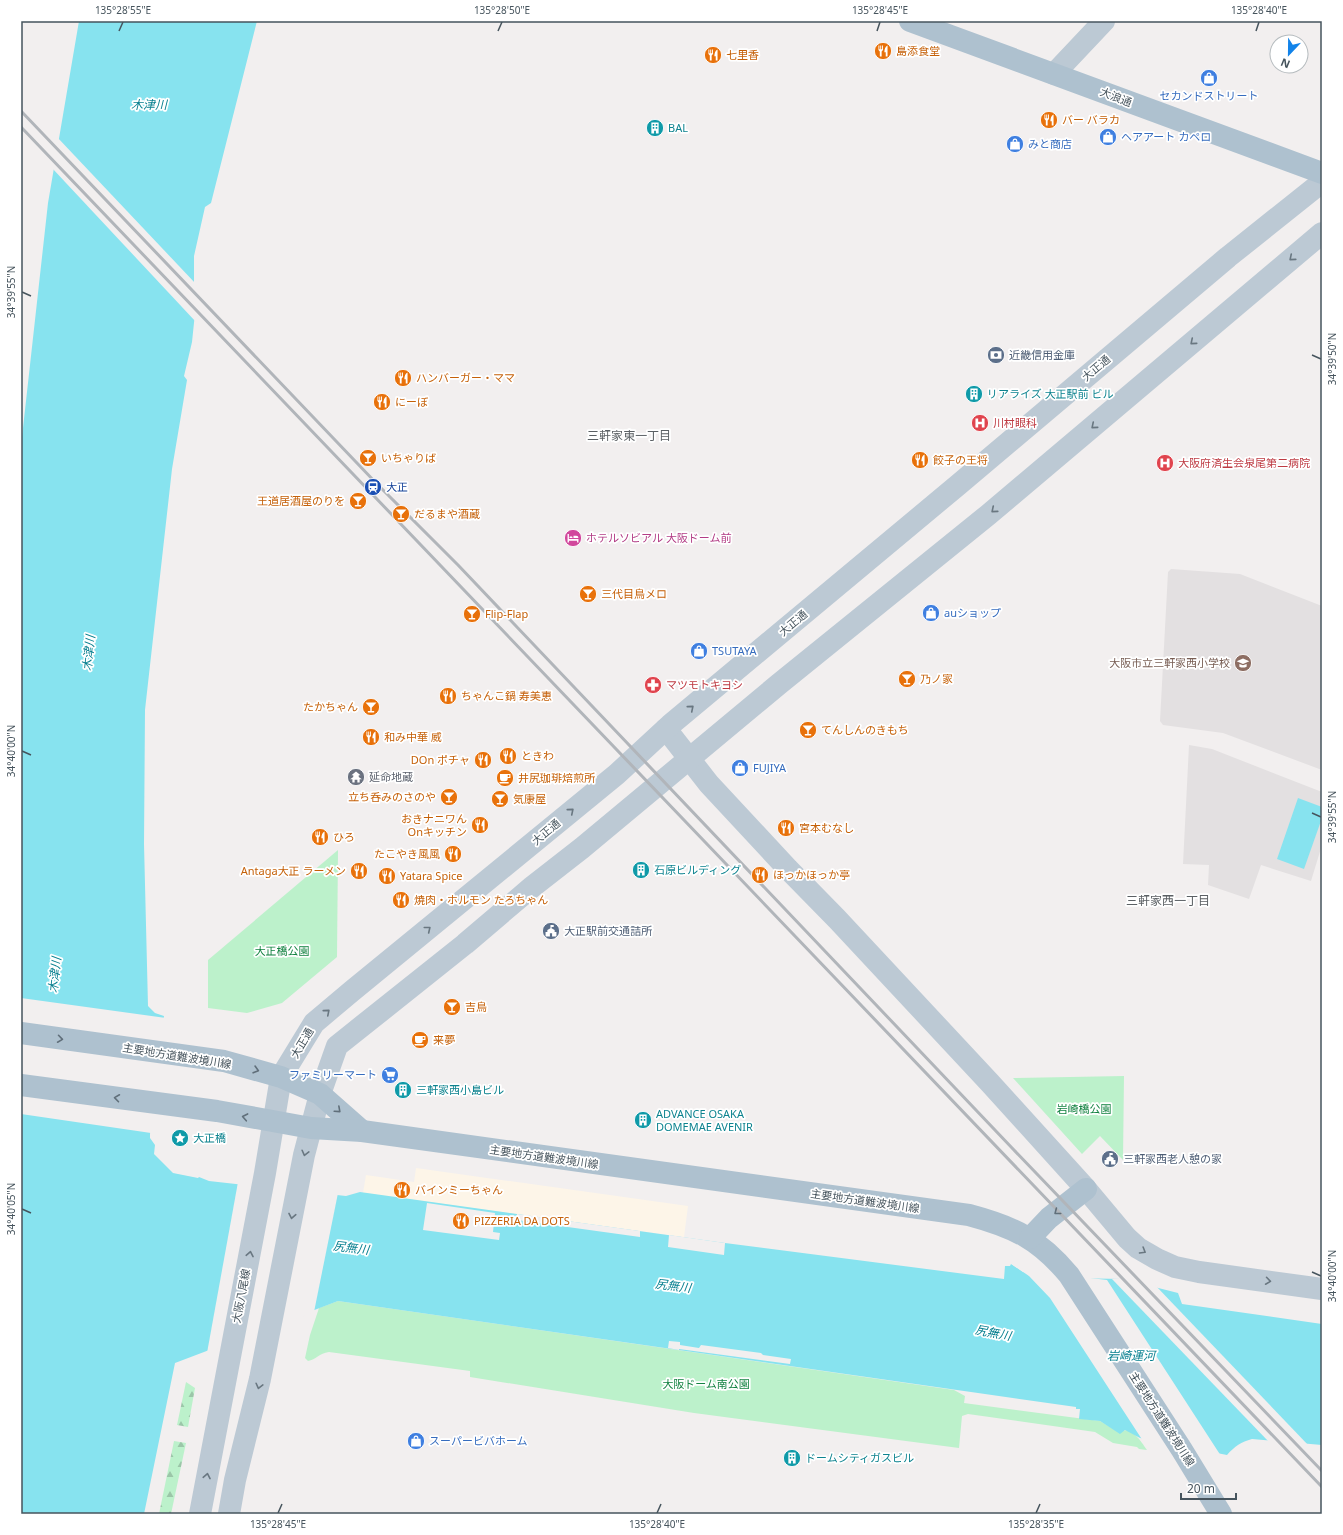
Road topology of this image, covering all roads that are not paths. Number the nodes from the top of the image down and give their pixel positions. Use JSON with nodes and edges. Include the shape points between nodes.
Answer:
{"nodes":[{"id":1,"x":910,"y":21,"type":"edge"},
{"id":2,"x":1104,"y":21,"type":"edge"},
{"id":3,"x":1054,"y":74,"type":"junction"},
{"id":4,"x":1322,"y":173,"type":"edge"},
{"id":5,"x":1322,"y":182,"type":"edge"},
{"id":6,"x":1322,"y":233,"type":"edge"},
{"id":7,"x":666,"y":729,"type":"junction"},
{"id":8,"x":689,"y":760,"type":"junction"},
{"id":9,"x":21,"y":1033,"type":"edge"},
{"id":10,"x":281,"y":1078,"type":"junction"},
{"id":11,"x":21,"y":1085,"type":"edge"},
{"id":12,"x":320,"y":1094,"type":"junction"},
{"id":13,"x":274,"y":1122,"type":"junction"},
{"id":14,"x":311,"y":1128,"type":"junction"},
{"id":15,"x":362,"y":1131,"type":"junction"},
{"id":16,"x":1086,"y":1189,"type":"junction"},
{"id":17,"x":1030,"y":1238,"type":"junction"},
{"id":18,"x":1322,"y":1289,"type":"edge"},
{"id":19,"x":200,"y":1514,"type":"edge"},
{"id":20,"x":229,"y":1514,"type":"edge"},
{"id":21,"x":1221,"y":1514,"type":"edge"}],
"edges":[{"from":1,"to":3,"type":"main road","name":"大浪通"},
{"from":2,"to":3,"type":"main road"},
{"from":3,"to":4,"type":"main road","name":"大浪通"},
{"from":7,"to":5,"type":"main road","name":"大正通","one_way":true,"via":[[1222,262]]},
{"from":6,"to":8,"type":"main road","one_way":true,"via":[[988,515]]},
{"from":7,"to":8,"type":"main road"},
{"from":10,"to":7,"type":"main road","name":"大正通","one_way":true,"via":[[314,1024],[616,774]]},
{"from":8,"to":12,"type":"main road","via":[[337,1046]]},
{"from":8,"to":16,"type":"main road"},
{"from":9,"to":10,"type":"main road","name":"主要地方道難波境川線","one_way":true,"via":[[224,1062]]},
{"from":10,"to":12,"type":"main road","name":"主要地方道難波境川線"},
{"from":10,"to":13,"type":"main road","name":"大阪八尾線"},
{"from":13,"to":11,"type":"main road","name":"主要地方道難波境川線","one_way":true,"via":[[217,1111]]},
{"from":12,"to":14,"type":"main road"},
{"from":12,"to":15,"type":"main road","name":"主要地方道難波境川線","one_way":true},
{"from":13,"to":14,"type":"main road","name":"主要地方道難波境川線"},
{"from":19,"to":13,"type":"main road","name":"大阪八尾線","one_way":true},
{"from":14,"to":15,"type":"main road","name":"主要地方道難波境川線"},
{"from":14,"to":20,"type":"main road","one_way":true,"via":[[299,1177],[260,1379]]},
{"from":15,"to":17,"type":"main road","name":"主要地方道難波境川線","via":[[969,1215],[1006,1226]]},
{"from":16,"to":17,"type":"main road","one_way":true,"via":[[1049,1218]]},
{"from":16,"to":18,"type":"main road","one_way":true,"via":[[1138,1248],[1175,1267]]},
{"from":17,"to":21,"type":"main road","name":"主要地方道難波境川線","via":[[1069,1275]]}]}
